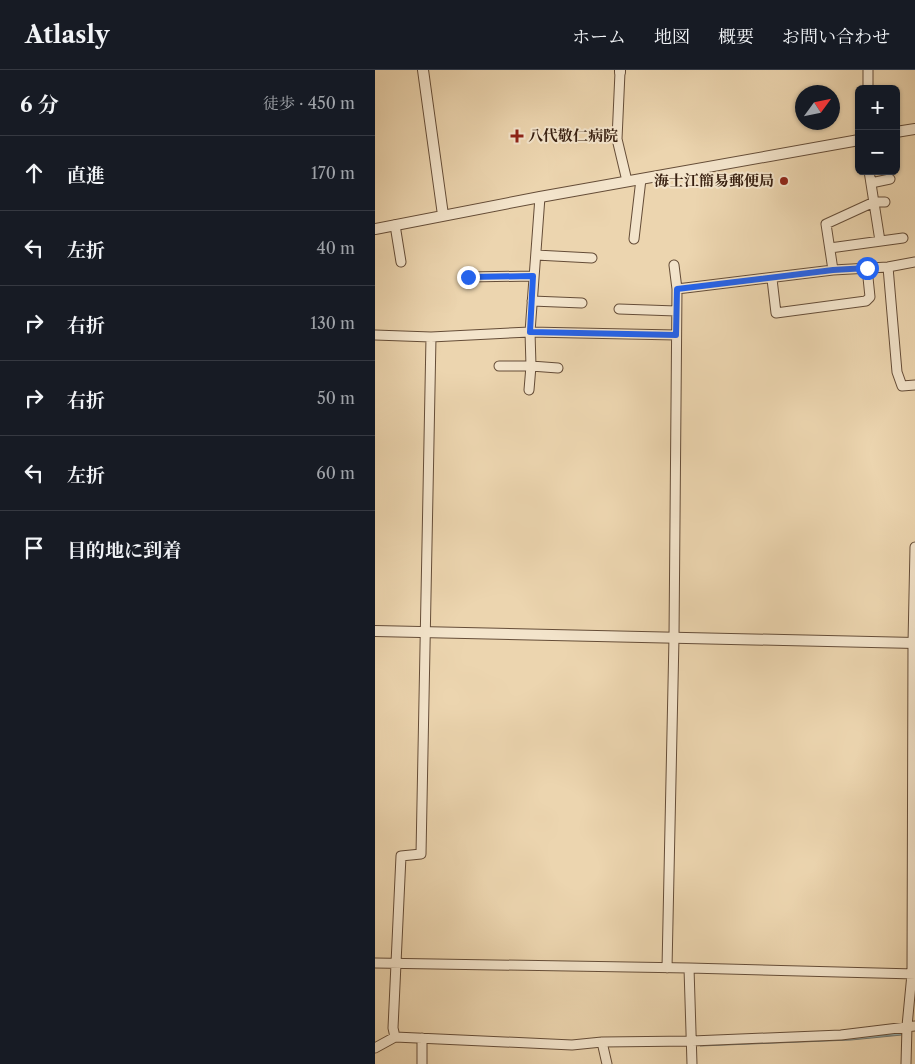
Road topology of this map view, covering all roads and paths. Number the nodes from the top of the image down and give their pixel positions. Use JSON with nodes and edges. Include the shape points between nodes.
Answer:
{"nodes":[{"id":1,"x":423,"y":70,"type":"edge"},
{"id":2,"x":868,"y":70,"type":"edge"},
{"id":3,"x":620,"y":71,"type":"edge"},
{"id":4,"x":868,"y":85,"type":"edge"},
{"id":5,"x":915,"y":129,"type":"edge"},
{"id":6,"x":900,"y":131,"type":"edge"},
{"id":7,"x":855,"y":141,"type":"edge"},
{"id":8,"x":870,"y":175,"type":"edge"},
{"id":9,"x":641,"y":179,"type":"junction"},
{"id":10,"x":890,"y":179,"type":"dead end"},
{"id":11,"x":627,"y":181,"type":"junction"},
{"id":12,"x":871,"y":183,"type":"junction"},
{"id":13,"x":540,"y":197,"type":"junction"},
{"id":14,"x":874,"y":202,"type":"junction"},
{"id":15,"x":885,"y":202,"type":"dead end"},
{"id":16,"x":443,"y":215,"type":"junction"},
{"id":17,"x":395,"y":225,"type":"junction"},
{"id":18,"x":375,"y":229,"type":"edge"},
{"id":19,"x":903,"y":238,"type":"dead end"},
{"id":20,"x":634,"y":239,"type":"dead end"},
{"id":21,"x":880,"y":241,"type":"junction"},
{"id":22,"x":830,"y":248,"type":"junction"},
{"id":23,"x":536,"y":254,"type":"junction"},
{"id":24,"x":592,"y":258,"type":"dead end"},
{"id":25,"x":401,"y":262,"type":"dead end"},
{"id":26,"x":915,"y":262,"type":"edge"},
{"id":27,"x":674,"y":265,"type":"dead end"},
{"id":28,"x":888,"y":267,"type":"junction"},
{"id":29,"x":867,"y":268,"type":"junction"},
{"id":30,"x":833,"y":270,"type":"junction"},
{"id":31,"x":533,"y":276,"type":"junction"},
{"id":32,"x":468,"y":277,"type":"dead end"},
{"id":33,"x":772,"y":279,"type":"junction"},
{"id":34,"x":677,"y":289,"type":"junction"},
{"id":35,"x":532,"y":301,"type":"junction"},
{"id":36,"x":583,"y":303,"type":"dead end"},
{"id":37,"x":619,"y":309,"type":"dead end"},
{"id":38,"x":676,"y":311,"type":"junction"},
{"id":39,"x":530,"y":332,"type":"junction"},
{"id":40,"x":375,"y":335,"type":"edge"},
{"id":41,"x":676,"y":335,"type":"junction"},
{"id":42,"x":431,"y":337,"type":"junction"},
{"id":43,"x":499,"y":366,"type":"dead end"},
{"id":44,"x":531,"y":366,"type":"junction"},
{"id":45,"x":558,"y":368,"type":"dead end"},
{"id":46,"x":915,"y":385,"type":"edge"},
{"id":47,"x":529,"y":390,"type":"dead end"},
{"id":48,"x":915,"y":547,"type":"edge"},
{"id":49,"x":375,"y":631,"type":"edge"},
{"id":50,"x":425,"y":632,"type":"junction"},
{"id":51,"x":674,"y":637,"type":"junction"},
{"id":52,"x":914,"y":643,"type":"edge"},
{"id":53,"x":375,"y":963,"type":"edge"},
{"id":54,"x":397,"y":963,"type":"junction"},
{"id":55,"x":667,"y":968,"type":"junction"},
{"id":56,"x":689,"y":968,"type":"junction"},
{"id":57,"x":913,"y":974,"type":"edge"},
{"id":58,"x":911,"y":1026,"type":"edge"},
{"id":59,"x":395,"y":1037,"type":"junction"},
{"id":60,"x":423,"y":1038,"type":"junction"},
{"id":61,"x":693,"y":1041,"type":"junction"},
{"id":62,"x":602,"y":1042,"type":"junction"},
{"id":63,"x":375,"y":1048,"type":"edge"},
{"id":64,"x":422,"y":1064,"type":"edge"},
{"id":65,"x":607,"y":1064,"type":"edge"},
{"id":66,"x":693,"y":1064,"type":"edge"},
{"id":67,"x":906,"y":1064,"type":"edge"}],
"edges":[{"from":1,"to":16,"type":"street"},
{"from":2,"to":4,"type":"street"},
{"from":3,"to":11,"type":"street","via":[[617,139]]},
{"from":5,"to":6,"type":"street"},
{"from":7,"to":9,"type":"street"},
{"from":8,"to":12,"type":"street"},
{"from":9,"to":11,"type":"street"},
{"from":9,"to":20,"type":"street"},
{"from":10,"to":12,"type":"street"},
{"from":11,"to":13,"type":"street"},
{"from":12,"to":14,"type":"street"},
{"from":13,"to":16,"type":"street"},
{"from":13,"to":23,"type":"street"},
{"from":14,"to":15,"type":"street"},
{"from":14,"to":21,"type":"street"},
{"from":14,"to":22,"type":"street","via":[[826,224]]},
{"from":16,"to":17,"type":"street"},
{"from":17,"to":18,"type":"street"},
{"from":17,"to":25,"type":"street"},
{"from":19,"to":21,"type":"street"},
{"from":21,"to":22,"type":"street"},
{"from":22,"to":30,"type":"street"},
{"from":23,"to":24,"type":"street"},
{"from":23,"to":31,"type":"street"},
{"from":26,"to":28,"type":"street"},
{"from":27,"to":34,"type":"street"},
{"from":28,"to":29,"type":"street"},
{"from":28,"to":46,"type":"street","via":[[897,372],[903,386]]},
{"from":29,"to":30,"type":"street"},
{"from":29,"to":33,"type":"street","via":[[870,297],[866,301],[776,314]]},
{"from":30,"to":33,"type":"street"},
{"from":31,"to":32,"type":"street"},
{"from":31,"to":35,"type":"street"},
{"from":33,"to":34,"type":"street"},
{"from":34,"to":38,"type":"street"},
{"from":35,"to":36,"type":"street"},
{"from":35,"to":39,"type":"street"},
{"from":37,"to":38,"type":"street"},
{"from":38,"to":41,"type":"street"},
{"from":39,"to":41,"type":"street"},
{"from":39,"to":42,"type":"street"},
{"from":39,"to":44,"type":"street"},
{"from":40,"to":42,"type":"street"},
{"from":41,"to":51,"type":"street"},
{"from":42,"to":50,"type":"street"},
{"from":43,"to":44,"type":"street"},
{"from":44,"to":45,"type":"street"},
{"from":44,"to":47,"type":"street"},
{"from":48,"to":52,"type":"street"},
{"from":49,"to":50,"type":"street"},
{"from":50,"to":51,"type":"street"},
{"from":50,"to":54,"type":"street","via":[[421,854],[401,856]]},
{"from":51,"to":52,"type":"street"},
{"from":51,"to":55,"type":"street"},
{"from":52,"to":57,"type":"street"},
{"from":53,"to":54,"type":"street"},
{"from":54,"to":55,"type":"street"},
{"from":54,"to":59,"type":"street"},
{"from":55,"to":56,"type":"street"},
{"from":56,"to":57,"type":"street"},
{"from":56,"to":61,"type":"street"},
{"from":57,"to":58,"type":"street"},
{"from":58,"to":61,"type":"street","via":[[841,1035]]},
{"from":58,"to":67,"type":"street"},
{"from":59,"to":60,"type":"street"},
{"from":59,"to":63,"type":"street"},
{"from":60,"to":62,"type":"street","via":[[572,1045]]},
{"from":60,"to":64,"type":"street"},
{"from":61,"to":62,"type":"street"},
{"from":61,"to":66,"type":"street"},
{"from":62,"to":65,"type":"street"}]}
